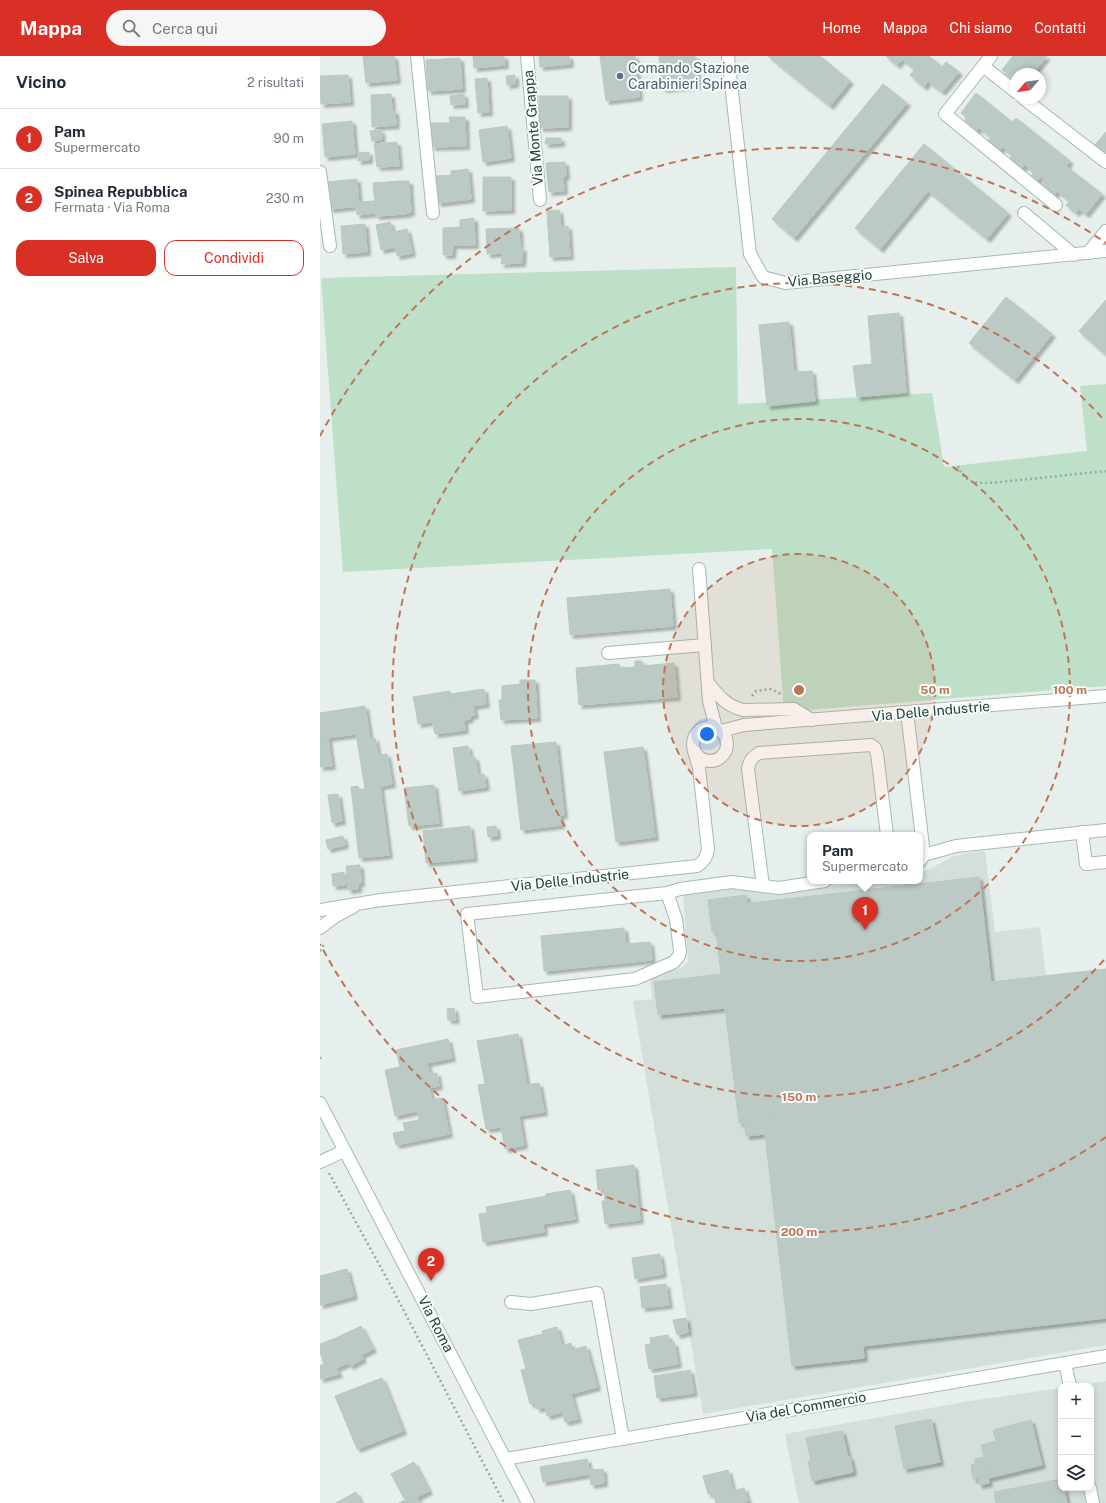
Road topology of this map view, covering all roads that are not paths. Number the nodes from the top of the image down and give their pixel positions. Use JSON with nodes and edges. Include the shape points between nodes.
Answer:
{"nodes":[{"id":1,"x":417,"y":56,"type":"edge"},
{"id":2,"x":527,"y":56,"type":"edge"},
{"id":3,"x":728,"y":56,"type":"edge"},
{"id":4,"x":991,"y":56,"type":"edge"},
{"id":5,"x":983,"y":66,"type":"junction"},
{"id":6,"x":1010,"y":87,"type":"edge"},
{"id":7,"x":1031,"y":104,"type":"edge"},
{"id":8,"x":1106,"y":162,"type":"edge"},
{"id":9,"x":320,"y":172,"type":"edge"},
{"id":10,"x":540,"y":200,"type":"dead end"},
{"id":11,"x":1056,"y":206,"type":"dead end"},
{"id":12,"x":432,"y":213,"type":"dead end"},
{"id":13,"x":1024,"y":213,"type":"dead end"},
{"id":14,"x":1106,"y":231,"type":"edge"},
{"id":15,"x":330,"y":246,"type":"dead end"},
{"id":16,"x":1106,"y":251,"type":"edge"},
{"id":17,"x":1088,"y":253,"type":"junction"},
{"id":18,"x":1074,"y":255,"type":"junction"},
{"id":19,"x":699,"y":569,"type":"dead end"},
{"id":20,"x":705,"y":645,"type":"junction"},
{"id":21,"x":608,"y":653,"type":"dead end"},
{"id":22,"x":708,"y":683,"type":"junction"},
{"id":23,"x":1106,"y":696,"type":"edge"},
{"id":24,"x":709,"y":701,"type":"junction"},
{"id":25,"x":907,"y":712,"type":"junction"},
{"id":26,"x":812,"y":720,"type":"junction"},
{"id":27,"x":756,"y":725,"type":"junction"},
{"id":28,"x":702,"y":729,"type":"junction"},
{"id":29,"x":718,"y":729,"type":"junction"},
{"id":30,"x":727,"y":746,"type":"junction"},
{"id":31,"x":694,"y":751,"type":"junction"},
{"id":32,"x":716,"y":760,"type":"junction"},
{"id":33,"x":701,"y":788,"type":"junction"},
{"id":34,"x":1106,"y":830,"type":"edge"},
{"id":35,"x":887,"y":832,"type":"edge"},
{"id":36,"x":919,"y":832,"type":"edge"},
{"id":37,"x":1082,"y":832,"type":"junction"},
{"id":38,"x":923,"y":858,"type":"edge"},
{"id":39,"x":1106,"y":862,"type":"edge"},
{"id":40,"x":807,"y":884,"type":"edge"},
{"id":41,"x":763,"y":886,"type":"junction"},
{"id":42,"x":667,"y":893,"type":"junction"},
{"id":43,"x":361,"y":903,"type":"junction"},
{"id":44,"x":320,"y":910,"type":"edge"},
{"id":45,"x":320,"y":928,"type":"edge"},
{"id":46,"x":320,"y":1103,"type":"edge"},
{"id":47,"x":344,"y":1151,"type":"junction"},
{"id":48,"x":320,"y":1162,"type":"edge"},
{"id":49,"x":511,"y":1302,"type":"dead end"},
{"id":50,"x":1106,"y":1356,"type":"edge"},
{"id":51,"x":1065,"y":1363,"type":"junction"},
{"id":52,"x":1069,"y":1383,"type":"edge"},
{"id":53,"x":623,"y":1439,"type":"junction"},
{"id":54,"x":505,"y":1459,"type":"junction"},
{"id":55,"x":1091,"y":1491,"type":"edge"},
{"id":56,"x":528,"y":1503,"type":"edge"},
{"id":57,"x":1093,"y":1503,"type":"edge"}],
"edges":[{"from":1,"to":12,"type":"street"},
{"from":2,"to":10,"type":"street","name":"Via Monte Grappa"},
{"from":3,"to":18,"type":"street","name":"Via Baseggio","via":[[750,254],[763,276],[786,283]]},
{"from":4,"to":5,"type":"street"},
{"from":5,"to":6,"type":"street"},
{"from":5,"to":11,"type":"street","via":[[945,114]]},
{"from":7,"to":8,"type":"street"},
{"from":9,"to":15,"type":"street"},
{"from":13,"to":18,"type":"street"},
{"from":14,"to":17,"type":"street"},
{"from":16,"to":17,"type":"street","name":"Via Baseggio"},
{"from":17,"to":18,"type":"street","name":"Via Baseggio"},
{"from":19,"to":20,"type":"street"},
{"from":20,"to":21,"type":"street"},
{"from":20,"to":22,"type":"street"},
{"from":22,"to":24,"type":"street"},
{"from":22,"to":26,"type":"street","via":[[722,699],[735,708],[794,709]]},
{"from":23,"to":25,"type":"street","name":"Via Delle Industrie"},
{"from":24,"to":28,"type":"street"},
{"from":24,"to":29,"type":"street"},
{"from":25,"to":26,"type":"street","name":"Via Delle Industrie"},
{"from":25,"to":36,"type":"street"},
{"from":26,"to":27,"type":"street","name":"Via Delle Industrie"},
{"from":27,"to":29,"type":"street","name":"Via Delle Industrie"},
{"from":27,"to":30,"type":"street","name":"Via Delle Industrie","via":[[742,731]]},
{"from":28,"to":29,"type":"street","name":"Via Delle Industrie"},
{"from":28,"to":31,"type":"street","name":"Via Delle Industrie","via":[[696,733],[693,740]]},
{"from":29,"to":30,"type":"street","via":[[726,739]]},
{"from":30,"to":32,"type":"street","name":"Via Delle Industrie","via":[[725,753]]},
{"from":31,"to":32,"type":"street","via":[[702,759]]},
{"from":31,"to":33,"type":"street","name":"Via Delle Industrie"},
{"from":32,"to":33,"type":"street","name":"Via Delle Industrie"},
{"from":33,"to":43,"type":"street","name":"Via Delle Industrie","via":[[707,853],[697,866]]},
{"from":34,"to":37,"type":"street"},
{"from":35,"to":41,"type":"street","via":[[876,748],[871,745],[759,753],[749,762],[748,770]]},
{"from":37,"to":38,"type":"street","via":[[956,846]]},
{"from":37,"to":39,"type":"street","via":[[1086,864]]},
{"from":40,"to":41,"type":"street","via":[[779,888]]},
{"from":41,"to":42,"type":"street","via":[[732,882]]},
{"from":42,"to":42,"type":"street","via":[[676,919],[680,951],[674,962],[635,979],[477,997],[467,914]]},
{"from":43,"to":44,"type":"street","name":"Via Delle Industrie"},
{"from":43,"to":45,"type":"street","name":"Via Delle Industrie"},
{"from":46,"to":47,"type":"street","name":"Via Roma"},
{"from":47,"to":48,"type":"street"},
{"from":47,"to":54,"type":"street","name":"Via Roma"},
{"from":49,"to":53,"type":"street","via":[[531,1304],[597,1293]]},
{"from":50,"to":51,"type":"street","name":"Via del Commercio"},
{"from":51,"to":52,"type":"street"},
{"from":51,"to":53,"type":"street","name":"Via del Commercio"},
{"from":53,"to":54,"type":"street","name":"Via del Commercio"},
{"from":54,"to":56,"type":"street","name":"Via Roma"},
{"from":55,"to":57,"type":"street"}]}
